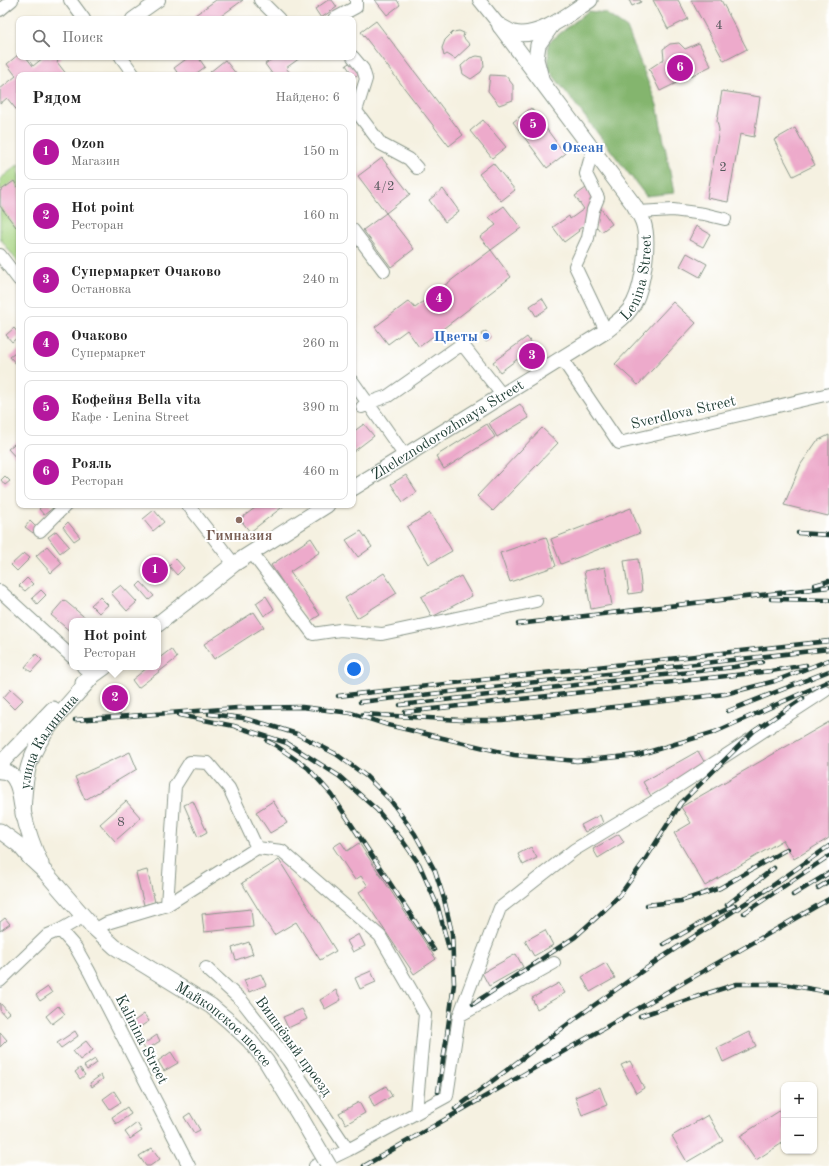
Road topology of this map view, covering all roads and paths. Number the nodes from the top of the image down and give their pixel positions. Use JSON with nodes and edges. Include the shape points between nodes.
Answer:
{"nodes":[{"id":1,"x":12,"y":0,"type":"edge"},
{"id":2,"x":70,"y":0,"type":"edge"},
{"id":3,"x":80,"y":0,"type":"edge"},
{"id":4,"x":159,"y":0,"type":"edge"},
{"id":5,"x":260,"y":0,"type":"edge"},
{"id":6,"x":356,"y":0,"type":"edge"},
{"id":7,"x":479,"y":0,"type":"edge"},
{"id":8,"x":590,"y":0,"type":"edge"},
{"id":9,"x":0,"y":10,"type":"edge"},
{"id":10,"x":82,"y":16,"type":"edge"},
{"id":11,"x":92,"y":16,"type":"edge"},
{"id":12,"x":136,"y":16,"type":"edge"},
{"id":13,"x":276,"y":16,"type":"edge"},
{"id":14,"x":340,"y":16,"type":"edge"},
{"id":15,"x":552,"y":25,"type":"junction"},
{"id":16,"x":500,"y":26,"type":"junction"},
{"id":17,"x":113,"y":60,"type":"edge"},
{"id":18,"x":123,"y":60,"type":"edge"},
{"id":19,"x":356,"y":60,"type":"edge"},
{"id":20,"x":122,"y":72,"type":"edge"},
{"id":21,"x":132,"y":72,"type":"edge"},
{"id":22,"x":542,"y":83,"type":"junction"},
{"id":23,"x":356,"y":106,"type":"edge"},
{"id":24,"x":356,"y":114,"type":"edge"},
{"id":25,"x":592,"y":149,"type":"junction"},
{"id":26,"x":417,"y":168,"type":"dead end"},
{"id":27,"x":638,"y":212,"type":"junction"},
{"id":28,"x":725,"y":219,"type":"dead end"},
{"id":29,"x":356,"y":234,"type":"edge"},
{"id":30,"x":0,"y":255,"type":"edge"},
{"id":31,"x":384,"y":271,"type":"dead end"},
{"id":32,"x":16,"y":276,"type":"edge"},
{"id":33,"x":606,"y":331,"type":"junction"},
{"id":34,"x":562,"y":359,"type":"junction"},
{"id":35,"x":356,"y":388,"type":"edge"},
{"id":36,"x":829,"y":394,"type":"edge"},
{"id":37,"x":503,"y":396,"type":"junction"},
{"id":38,"x":356,"y":397,"type":"edge"},
{"id":39,"x":365,"y":405,"type":"junction"},
{"id":40,"x":402,"y":458,"type":"junction"},
{"id":41,"x":356,"y":486,"type":"edge"},
{"id":42,"x":63,"y":508,"type":"edge"},
{"id":43,"x":190,"y":508,"type":"edge"},
{"id":44,"x":322,"y":508,"type":"edge"},
{"id":45,"x":40,"y":532,"type":"dead end"},
{"id":46,"x":251,"y":552,"type":"junction"},
{"id":47,"x":234,"y":564,"type":"junction"},
{"id":48,"x":0,"y":591,"type":"edge"},
{"id":49,"x":536,"y":601,"type":"dead end"},
{"id":50,"x":161,"y":622,"type":"edge"},
{"id":51,"x":69,"y":654,"type":"edge"},
{"id":52,"x":93,"y":672,"type":"edge"},
{"id":53,"x":825,"y":691,"type":"dead end"},
{"id":54,"x":0,"y":764,"type":"edge"},
{"id":55,"x":0,"y":771,"type":"edge"},
{"id":56,"x":23,"y":814,"type":"junction"},
{"id":57,"x":0,"y":824,"type":"edge"},
{"id":58,"x":0,"y":831,"type":"edge"},
{"id":59,"x":20,"y":845,"type":"junction"},
{"id":60,"x":257,"y":848,"type":"junction"},
{"id":61,"x":45,"y":872,"type":"junction"},
{"id":62,"x":167,"y":905,"type":"junction"},
{"id":63,"x":83,"y":917,"type":"junction"},
{"id":64,"x":96,"y":929,"type":"junction"},
{"id":65,"x":60,"y":930,"type":"junction"},
{"id":66,"x":554,"y":963,"type":"dead end"},
{"id":67,"x":206,"y":968,"type":"dead end"},
{"id":68,"x":0,"y":981,"type":"edge"},
{"id":69,"x":459,"y":1016,"type":"junction"},
{"id":70,"x":416,"y":1113,"type":"junction"},
{"id":71,"x":348,"y":1150,"type":"junction"},
{"id":72,"x":188,"y":1166,"type":"edge"},
{"id":73,"x":315,"y":1166,"type":"edge"},
{"id":74,"x":329,"y":1166,"type":"edge"}],
"edges":[{"from":1,"to":9,"type":"street"},
{"from":2,"to":10,"type":"street"},
{"from":3,"to":11,"type":"street"},
{"from":4,"to":12,"type":"street"},
{"from":5,"to":13,"type":"street"},
{"from":6,"to":14,"type":"street","via":[[356,7]]},
{"from":7,"to":16,"type":"street","name":"Lenina Street"},
{"from":8,"to":15,"type":"main road"},
{"from":15,"to":16,"type":"main road","via":[[532,33],[514,33]]},
{"from":15,"to":22,"type":"main road","via":[[538,45],[536,59]]},
{"from":16,"to":22,"type":"main road","name":"Lenina Street"},
{"from":17,"to":20,"type":"street"},
{"from":18,"to":21,"type":"street"},
{"from":19,"to":23,"type":"street","via":[[364,69],[366,79]]},
{"from":22,"to":25,"type":"main road","name":"Lenina Street"},
{"from":24,"to":26,"type":"street","via":[[381,144],[409,159]]},
{"from":25,"to":27,"type":"main road","name":"Lenina Street"},
{"from":25,"to":33,"type":"street","via":[[586,174],[598,198],[588,238],[575,266]]},
{"from":27,"to":28,"type":"street","via":[[673,210]]},
{"from":27,"to":33,"type":"main road","name":"Lenina Street","via":[[644,222],[646,240],[646,257],[639,289],[626,315]]},
{"from":29,"to":31,"type":"street"},
{"from":30,"to":32,"type":"street"},
{"from":33,"to":34,"type":"main road","name":"Lenina Street"},
{"from":34,"to":36,"type":"street","name":"Sverdlova Street","via":[[619,443]]},
{"from":34,"to":37,"type":"main road","name":"Zheleznodorozhnaya Street"},
{"from":35,"to":39,"type":"street"},
{"from":37,"to":39,"type":"street","via":[[462,344],[388,396]]},
{"from":37,"to":40,"type":"main road","name":"Zheleznodorozhnaya Street"},
{"from":38,"to":39,"type":"street"},
{"from":39,"to":40,"type":"street"},
{"from":40,"to":41,"type":"main road","name":"Zheleznodorozhnaya Street"},
{"from":42,"to":45,"type":"street"},
{"from":43,"to":47,"type":"street"},
{"from":44,"to":46,"type":"main road"},
{"from":46,"to":47,"type":"main road"},
{"from":46,"to":49,"type":"street","via":[[313,634],[340,630],[382,634]]},
{"from":47,"to":50,"type":"main road"},
{"from":48,"to":51,"type":"street"},
{"from":52,"to":54,"type":"main road"},
{"from":52,"to":56,"type":"main road","name":"улица Калинина","via":[[57,716],[33,755],[27,775]]},
{"from":53,"to":69,"type":"street","via":[[665,795],[574,850],[500,908]]},
{"from":55,"to":56,"type":"main road","name":"улица Калинина","via":[[9,773],[16,781]]},
{"from":56,"to":61,"type":"main road","name":"улица Калинина"},
{"from":57,"to":59,"type":"main road","name":"улица Калинина","via":[[10,831]]},
{"from":58,"to":59,"type":"main road","name":"улица Калинина"},
{"from":59,"to":61,"type":"main road","name":"улица Калинина"},
{"from":60,"to":62,"type":"street"},
{"from":60,"to":62,"type":"street","via":[[229,788],[208,763],[190,762],[175,786]]},
{"from":60,"to":70,"type":"street","via":[[282,851],[380,936],[425,1014]]},
{"from":61,"to":63,"type":"main road","name":"улица Калинина"},
{"from":62,"to":64,"type":"street","via":[[107,923]]},
{"from":63,"to":64,"type":"main road","name":"Майкопское шоссе"},
{"from":63,"to":65,"type":"street"},
{"from":64,"to":74,"type":"main road","name":"Майкопское шоссе","bridge":true,"via":[[115,947],[211,1006],[248,1040],[266,1061]]},
{"from":65,"to":68,"type":"street","via":[[48,935]]},
{"from":65,"to":72,"type":"street","name":"Kalinina Street","via":[[76,948],[89,971]]},
{"from":66,"to":69,"type":"street"},
{"from":67,"to":71,"type":"street","name":"Вишнёвый проезд","via":[[242,1001],[284,1054]]},
{"from":69,"to":70,"type":"street","via":[[447,1096]]},
{"from":70,"to":71,"type":"street"},
{"from":71,"to":73,"type":"street"}]}
